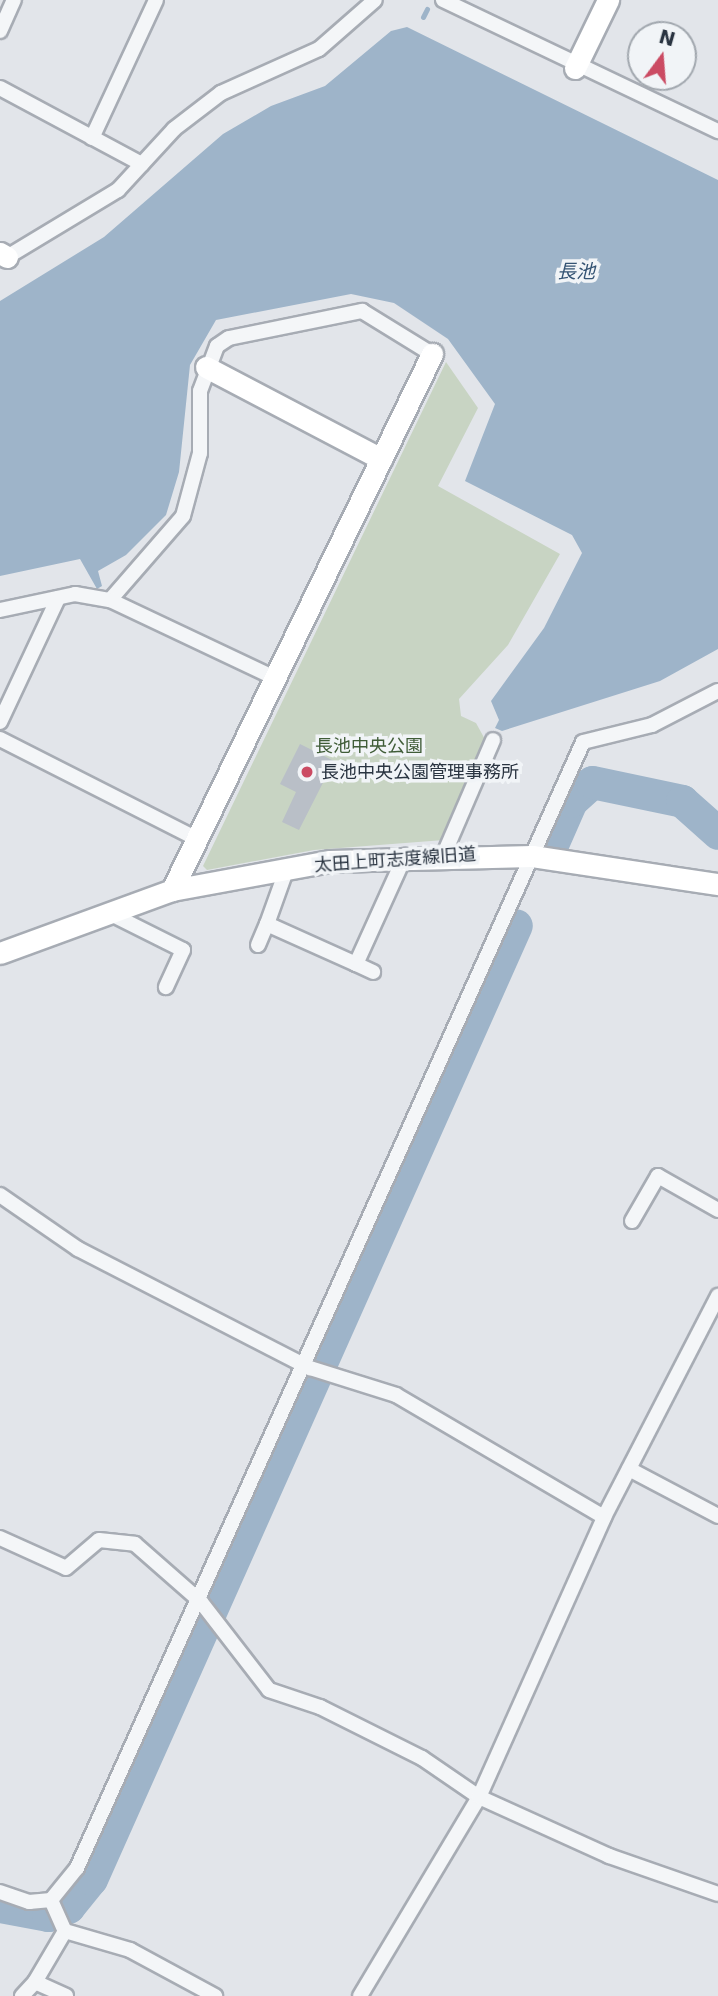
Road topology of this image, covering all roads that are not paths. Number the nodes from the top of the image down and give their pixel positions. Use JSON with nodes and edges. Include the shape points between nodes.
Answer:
{"nodes":[{"id":1,"x":14,"y":0,"type":"edge"},
{"id":2,"x":156,"y":0,"type":"edge"},
{"id":3,"x":375,"y":0,"type":"edge"},
{"id":4,"x":443,"y":0,"type":"edge"},
{"id":5,"x":608,"y":0,"type":"edge"},
{"id":6,"x":0,"y":31,"type":"edge"},
{"id":7,"x":575,"y":68,"type":"junction"},
{"id":8,"x":0,"y":88,"type":"edge"},
{"id":9,"x":718,"y":131,"type":"edge"},
{"id":10,"x":92,"y":138,"type":"junction"},
{"id":11,"x":142,"y":164,"type":"junction"},
{"id":12,"x":4,"y":255,"type":"edge"},
{"id":13,"x":432,"y":354,"type":"joint"},
{"id":14,"x":206,"y":367,"type":"junction"},
{"id":15,"x":381,"y":459,"type":"junction"},
{"id":16,"x":58,"y":598,"type":"junction"},
{"id":17,"x":110,"y":600,"type":"junction"},
{"id":18,"x":0,"y":610,"type":"edge"},
{"id":19,"x":275,"y":678,"type":"junction"},
{"id":20,"x":718,"y":691,"type":"edge"},
{"id":21,"x":0,"y":722,"type":"edge"},
{"id":22,"x":0,"y":739,"type":"edge"},
{"id":23,"x":494,"y":740,"type":"dead end"},
{"id":24,"x":197,"y":839,"type":"junction"},
{"id":25,"x":444,"y":854,"type":"junction"},
{"id":26,"x":405,"y":856,"type":"junction"},
{"id":27,"x":532,"y":856,"type":"junction"},
{"id":28,"x":286,"y":870,"type":"junction"},
{"id":29,"x":718,"y":884,"type":"edge"},
{"id":30,"x":172,"y":890,"type":"junction"},
{"id":31,"x":107,"y":912,"type":"junction"},
{"id":32,"x":267,"y":923,"type":"junction"},
{"id":33,"x":258,"y":945,"type":"dead end"},
{"id":34,"x":0,"y":953,"type":"edge"},
{"id":35,"x":356,"y":964,"type":"junction"},
{"id":36,"x":373,"y":972,"type":"dead end"},
{"id":37,"x":166,"y":987,"type":"dead end"},
{"id":38,"x":0,"y":1195,"type":"edge"},
{"id":39,"x":718,"y":1210,"type":"edge"},
{"id":40,"x":632,"y":1221,"type":"dead end"},
{"id":41,"x":718,"y":1296,"type":"edge"},
{"id":42,"x":313,"y":1369,"type":"junction"},
{"id":43,"x":629,"y":1469,"type":"junction"},
{"id":44,"x":718,"y":1516,"type":"edge"},
{"id":45,"x":604,"y":1517,"type":"junction"},
{"id":46,"x":0,"y":1538,"type":"edge"},
{"id":47,"x":201,"y":1602,"type":"junction"},
{"id":48,"x":479,"y":1797,"type":"junction"},
{"id":49,"x":0,"y":1892,"type":"edge"},
{"id":50,"x":718,"y":1894,"type":"edge"},
{"id":51,"x":51,"y":1900,"type":"junction"},
{"id":52,"x":63,"y":1926,"type":"junction"},
{"id":53,"x":35,"y":1982,"type":"junction"},
{"id":54,"x":22,"y":1996,"type":"edge"},
{"id":55,"x":66,"y":1996,"type":"edge"},
{"id":56,"x":215,"y":1996,"type":"edge"},
{"id":57,"x":360,"y":1996,"type":"edge"}],
"edges":[{"from":1,"to":6,"type":"street"},
{"from":2,"to":10,"type":"street"},
{"from":3,"to":11,"type":"street","via":[[319,49],[221,93]]},
{"from":4,"to":7,"type":"street"},
{"from":5,"to":7,"type":"street"},
{"from":7,"to":9,"type":"street"},
{"from":8,"to":10,"type":"street"},
{"from":10,"to":11,"type":"street"},
{"from":11,"to":12,"type":"street","via":[[86,213]]},
{"from":13,"to":14,"type":"street","via":[[384,320],[348,312],[229,338]]},
{"from":13,"to":15,"type":"street"},
{"from":14,"to":15,"type":"street"},
{"from":14,"to":17,"type":"street","via":[[200,453],[183,516]]},
{"from":15,"to":19,"type":"street"},
{"from":16,"to":17,"type":"street","via":[[75,594]]},
{"from":16,"to":18,"type":"street"},
{"from":16,"to":21,"type":"street"},
{"from":17,"to":19,"type":"street"},
{"from":19,"to":24,"type":"street"},
{"from":20,"to":27,"type":"street","via":[[652,725],[583,742]]},
{"from":22,"to":24,"type":"street"},
{"from":23,"to":25,"type":"street"},
{"from":24,"to":30,"type":"street"},
{"from":25,"to":26,"type":"street","name":"太田上町志度線旧道"},
{"from":25,"to":27,"type":"street","name":"太田上町志度線旧道"},
{"from":26,"to":28,"type":"street","name":"太田上町志度線旧道"},
{"from":26,"to":35,"type":"street"},
{"from":27,"to":29,"type":"street","name":"太田上町志度線旧道"},
{"from":27,"to":42,"type":"street"},
{"from":28,"to":30,"type":"street","name":"太田上町志度線旧道"},
{"from":28,"to":32,"type":"street"},
{"from":30,"to":31,"type":"street","name":"太田上町志度線旧道"},
{"from":31,"to":34,"type":"street","name":"太田上町志度線旧道"},
{"from":31,"to":37,"type":"street","via":[[183,950]]},
{"from":32,"to":33,"type":"street"},
{"from":32,"to":35,"type":"street"},
{"from":35,"to":36,"type":"street"},
{"from":38,"to":42,"type":"street","via":[[78,1249]]},
{"from":39,"to":40,"type":"street","via":[[658,1176]]},
{"from":41,"to":43,"type":"street"},
{"from":42,"to":45,"type":"street","via":[[396,1395]]},
{"from":42,"to":47,"type":"street"},
{"from":43,"to":44,"type":"street"},
{"from":43,"to":45,"type":"street"},
{"from":45,"to":48,"type":"street"},
{"from":46,"to":47,"type":"street","via":[[66,1568],[99,1540],[135,1544]]},
{"from":47,"to":48,"type":"street","via":[[269,1690],[320,1707],[422,1758]]},
{"from":47,"to":51,"type":"street","via":[[77,1868]]},
{"from":48,"to":50,"type":"street","via":[[609,1856]]},
{"from":48,"to":57,"type":"street"},
{"from":49,"to":51,"type":"street"},
{"from":51,"to":52,"type":"street"},
{"from":52,"to":53,"type":"street"},
{"from":52,"to":56,"type":"street","via":[[130,1950]]},
{"from":53,"to":54,"type":"street"},
{"from":53,"to":55,"type":"street"}]}
